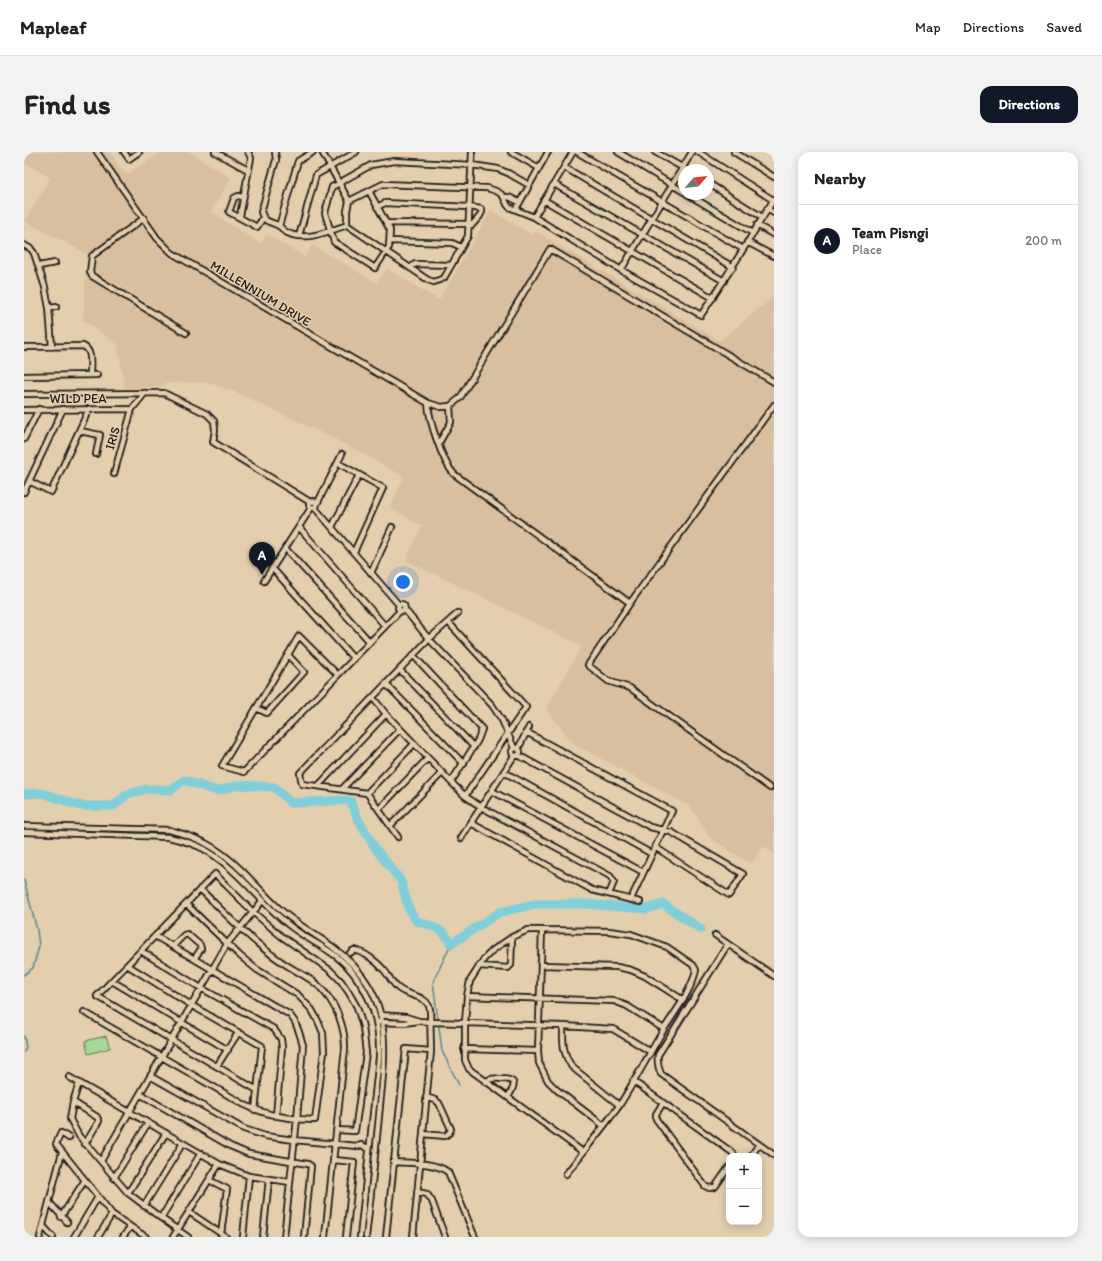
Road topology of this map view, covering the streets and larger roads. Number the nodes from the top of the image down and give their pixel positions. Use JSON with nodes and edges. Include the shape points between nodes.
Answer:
{"nodes":[{"id":1,"x":97,"y":152,"type":"edge"},
{"id":2,"x":124,"y":152,"type":"edge"},
{"id":3,"x":139,"y":152,"type":"edge"},
{"id":4,"x":215,"y":152,"type":"edge"},
{"id":5,"x":248,"y":152,"type":"edge"},
{"id":6,"x":275,"y":152,"type":"edge"},
{"id":7,"x":313,"y":152,"type":"edge"},
{"id":8,"x":322,"y":152,"type":"edge"},
{"id":9,"x":356,"y":152,"type":"edge"},
{"id":10,"x":472,"y":152,"type":"edge"},
{"id":11,"x":511,"y":152,"type":"edge"},
{"id":12,"x":548,"y":152,"type":"edge"},
{"id":13,"x":573,"y":152,"type":"edge"},
{"id":14,"x":577,"y":152,"type":"edge"},
{"id":15,"x":618,"y":152,"type":"edge"},
{"id":16,"x":655,"y":152,"type":"edge"},
{"id":17,"x":692,"y":152,"type":"edge"},
{"id":18,"x":698,"y":152,"type":"edge"},
{"id":19,"x":734,"y":152,"type":"edge"},
{"id":20,"x":687,"y":164,"type":"edge"},
{"id":21,"x":472,"y":165,"type":"junction"},
{"id":22,"x":678,"y":165,"type":"edge"},
{"id":23,"x":331,"y":166,"type":"junction"},
{"id":24,"x":564,"y":167,"type":"junction"},
{"id":25,"x":538,"y":168,"type":"junction"},
{"id":26,"x":248,"y":170,"type":"junction"},
{"id":27,"x":774,"y":177,"type":"edge"},
{"id":28,"x":678,"y":178,"type":"edge"},
{"id":29,"x":340,"y":183,"type":"junction"},
{"id":30,"x":554,"y":184,"type":"junction"},
{"id":31,"x":529,"y":185,"type":"junction"},
{"id":32,"x":672,"y":185,"type":"junction"},
{"id":33,"x":470,"y":187,"type":"junction"},
{"id":34,"x":714,"y":187,"type":"edge"},
{"id":35,"x":678,"y":188,"type":"edge"},
{"id":36,"x":369,"y":191,"type":"junction"},
{"id":37,"x":243,"y":197,"type":"junction"},
{"id":38,"x":504,"y":197,"type":"junction"},
{"id":39,"x":774,"y":199,"type":"edge"},
{"id":40,"x":544,"y":200,"type":"junction"},
{"id":41,"x":697,"y":200,"type":"edge"},
{"id":42,"x":349,"y":201,"type":"junction"},
{"id":43,"x":519,"y":202,"type":"junction"},
{"id":44,"x":663,"y":202,"type":"junction"},
{"id":45,"x":378,"y":206,"type":"junction"},
{"id":46,"x":469,"y":207,"type":"junction"},
{"id":47,"x":516,"y":209,"type":"junction"},
{"id":48,"x":768,"y":209,"type":"junction"},
{"id":49,"x":774,"y":213,"type":"edge"},
{"id":50,"x":240,"y":216,"type":"junction"},
{"id":51,"x":534,"y":217,"type":"junction"},
{"id":52,"x":762,"y":217,"type":"junction"},
{"id":53,"x":144,"y":218,"type":"junction"},
{"id":54,"x":262,"y":218,"type":"junction"},
{"id":55,"x":652,"y":219,"type":"junction"},
{"id":56,"x":387,"y":223,"type":"junction"},
{"id":57,"x":469,"y":224,"type":"junction"},
{"id":58,"x":347,"y":225,"type":"junction"},
{"id":59,"x":757,"y":225,"type":"junction"},
{"id":60,"x":279,"y":226,"type":"junction"},
{"id":61,"x":330,"y":231,"type":"junction"},
{"id":62,"x":753,"y":233,"type":"junction"},
{"id":63,"x":642,"y":235,"type":"junction"},
{"id":64,"x":774,"y":235,"type":"edge"},
{"id":65,"x":299,"y":236,"type":"junction"},
{"id":66,"x":390,"y":241,"type":"junction"},
{"id":67,"x":747,"y":242,"type":"junction"},
{"id":68,"x":24,"y":245,"type":"edge"},
{"id":69,"x":461,"y":247,"type":"junction"},
{"id":70,"x":743,"y":249,"type":"junction"},
{"id":71,"x":632,"y":251,"type":"junction"},
{"id":72,"x":386,"y":252,"type":"junction"},
{"id":73,"x":774,"y":256,"type":"edge"},
{"id":74,"x":55,"y":263,"type":"dead end"},
{"id":75,"x":451,"y":265,"type":"junction"},
{"id":76,"x":39,"y":266,"type":"junction"},
{"id":77,"x":733,"y":267,"type":"junction"},
{"id":78,"x":410,"y":268,"type":"junction"},
{"id":79,"x":621,"y":270,"type":"junction"},
{"id":80,"x":724,"y":281,"type":"junction"},
{"id":81,"x":713,"y":298,"type":"junction"},
{"id":82,"x":56,"y":307,"type":"dead end"},
{"id":83,"x":49,"y":308,"type":"junction"},
{"id":84,"x":186,"y":332,"type":"dead end"},
{"id":85,"x":24,"y":342,"type":"edge"},
{"id":86,"x":24,"y":347,"type":"edge"},
{"id":87,"x":52,"y":347,"type":"junction"},
{"id":88,"x":24,"y":352,"type":"edge"},
{"id":89,"x":90,"y":375,"type":"junction"},
{"id":90,"x":97,"y":375,"type":"dead end"},
{"id":91,"x":24,"y":376,"type":"edge"},
{"id":92,"x":774,"y":382,"type":"edge"},
{"id":93,"x":145,"y":393,"type":"junction"},
{"id":94,"x":24,"y":394,"type":"edge"},
{"id":95,"x":428,"y":404,"type":"junction"},
{"id":96,"x":774,"y":405,"type":"edge"},
{"id":97,"x":450,"y":406,"type":"junction"},
{"id":98,"x":89,"y":408,"type":"junction"},
{"id":99,"x":39,"y":409,"type":"junction"},
{"id":100,"x":63,"y":409,"type":"junction"},
{"id":101,"x":132,"y":409,"type":"junction"},
{"id":102,"x":24,"y":410,"type":"edge"},
{"id":103,"x":80,"y":431,"type":"junction"},
{"id":104,"x":24,"y":438,"type":"edge"},
{"id":105,"x":439,"y":443,"type":"junction"},
{"id":106,"x":96,"y":454,"type":"dead end"},
{"id":107,"x":342,"y":454,"type":"dead end"},
{"id":108,"x":338,"y":463,"type":"junction"},
{"id":109,"x":114,"y":474,"type":"dead end"},
{"id":110,"x":359,"y":475,"type":"junction"},
{"id":111,"x":29,"y":481,"type":"junction"},
{"id":112,"x":24,"y":492,"type":"edge"},
{"id":113,"x":314,"y":507,"type":"junction"},
{"id":114,"x":299,"y":527,"type":"junction"},
{"id":115,"x":332,"y":527,"type":"junction"},
{"id":116,"x":392,"y":527,"type":"dead end"},
{"id":117,"x":285,"y":548,"type":"junction"},
{"id":118,"x":354,"y":552,"type":"junction"},
{"id":119,"x":272,"y":568,"type":"junction"},
{"id":120,"x":371,"y":573,"type":"junction"},
{"id":121,"x":264,"y":581,"type":"dead end"},
{"id":122,"x":630,"y":603,"type":"junction"},
{"id":123,"x":402,"y":610,"type":"junction"},
{"id":124,"x":458,"y":613,"type":"dead end"},
{"id":125,"x":448,"y":622,"type":"junction"},
{"id":126,"x":385,"y":626,"type":"junction"},
{"id":127,"x":429,"y":639,"type":"junction"},
{"id":128,"x":370,"y":642,"type":"junction"},
{"id":129,"x":288,"y":655,"type":"junction"},
{"id":130,"x":414,"y":656,"type":"junction"},
{"id":131,"x":354,"y":659,"type":"junction"},
{"id":132,"x":400,"y":670,"type":"junction"},
{"id":133,"x":338,"y":675,"type":"junction"},
{"id":134,"x":386,"y":684,"type":"junction"},
{"id":135,"x":373,"y":698,"type":"junction"},
{"id":136,"x":256,"y":708,"type":"junction"},
{"id":137,"x":386,"y":714,"type":"junction"},
{"id":138,"x":529,"y":727,"type":"dead end"},
{"id":139,"x":400,"y":729,"type":"junction"},
{"id":140,"x":526,"y":732,"type":"junction"},
{"id":141,"x":508,"y":733,"type":"junction"},
{"id":142,"x":414,"y":744,"type":"junction"},
{"id":143,"x":474,"y":747,"type":"junction"},
{"id":144,"x":516,"y":752,"type":"junction"},
{"id":145,"x":428,"y":758,"type":"junction"},
{"id":146,"x":464,"y":764,"type":"junction"},
{"id":147,"x":504,"y":772,"type":"junction"},
{"id":148,"x":442,"y":773,"type":"junction"},
{"id":149,"x":451,"y":782,"type":"junction"},
{"id":150,"x":318,"y":786,"type":"junction"},
{"id":151,"x":770,"y":788,"type":"dead end"},
{"id":152,"x":342,"y":789,"type":"junction"},
{"id":153,"x":492,"y":791,"type":"junction"},
{"id":154,"x":367,"y":793,"type":"junction"},
{"id":155,"x":465,"y":796,"type":"junction"},
{"id":156,"x":481,"y":807,"type":"junction"},
{"id":157,"x":379,"y":809,"type":"junction"},
{"id":158,"x":471,"y":823,"type":"junction"},
{"id":159,"x":24,"y":826,"type":"edge"},
{"id":160,"x":390,"y":826,"type":"junction"},
{"id":161,"x":663,"y":830,"type":"junction"},
{"id":162,"x":24,"y":832,"type":"edge"},
{"id":163,"x":398,"y":837,"type":"dead end"},
{"id":164,"x":461,"y":838,"type":"dead end"},
{"id":165,"x":655,"y":847,"type":"junction"},
{"id":166,"x":652,"y":854,"type":"junction"},
{"id":167,"x":643,"y":872,"type":"junction"},
{"id":168,"x":200,"y":889,"type":"junction"},
{"id":169,"x":609,"y":894,"type":"junction"},
{"id":170,"x":266,"y":897,"type":"junction"},
{"id":171,"x":631,"y":899,"type":"junction"},
{"id":172,"x":262,"y":902,"type":"junction"},
{"id":173,"x":640,"y":902,"type":"dead end"},
{"id":174,"x":186,"y":904,"type":"junction"},
{"id":175,"x":254,"y":912,"type":"junction"},
{"id":176,"x":240,"y":928,"type":"junction"},
{"id":177,"x":542,"y":930,"type":"junction"},
{"id":178,"x":715,"y":935,"type":"dead end"},
{"id":179,"x":156,"y":936,"type":"junction"},
{"id":180,"x":512,"y":936,"type":"junction"},
{"id":181,"x":228,"y":944,"type":"junction"},
{"id":182,"x":728,"y":944,"type":"junction"},
{"id":183,"x":173,"y":946,"type":"junction"},
{"id":184,"x":141,"y":951,"type":"junction"},
{"id":185,"x":350,"y":953,"type":"dead end"},
{"id":186,"x":194,"y":959,"type":"junction"},
{"id":187,"x":541,"y":964,"type":"junction"},
{"id":188,"x":127,"y":965,"type":"junction"},
{"id":189,"x":479,"y":966,"type":"junction"},
{"id":190,"x":212,"y":970,"type":"junction"},
{"id":191,"x":774,"y":976,"type":"edge"},
{"id":192,"x":112,"y":981,"type":"junction"},
{"id":193,"x":201,"y":988,"type":"junction"},
{"id":194,"x":467,"y":996,"type":"junction"},
{"id":195,"x":540,"y":1000,"type":"junction"},
{"id":196,"x":683,"y":1000,"type":"junction"},
{"id":197,"x":191,"y":1005,"type":"junction"},
{"id":198,"x":84,"y":1012,"type":"dead end"},
{"id":199,"x":378,"y":1016,"type":"junction"},
{"id":200,"x":400,"y":1016,"type":"junction"},
{"id":201,"x":419,"y":1021,"type":"junction"},
{"id":202,"x":182,"y":1022,"type":"junction"},
{"id":203,"x":379,"y":1022,"type":"junction"},
{"id":204,"x":399,"y":1022,"type":"junction"},
{"id":205,"x":431,"y":1022,"type":"junction"},
{"id":206,"x":465,"y":1023,"type":"junction"},
{"id":207,"x":540,"y":1025,"type":"junction"},
{"id":208,"x":564,"y":1026,"type":"junction"},
{"id":209,"x":664,"y":1029,"type":"junction"},
{"id":210,"x":238,"y":1033,"type":"junction"},
{"id":211,"x":171,"y":1040,"type":"junction"},
{"id":212,"x":464,"y":1049,"type":"junction"},
{"id":213,"x":228,"y":1050,"type":"junction"},
{"id":214,"x":431,"y":1051,"type":"junction"},
{"id":215,"x":538,"y":1051,"type":"junction"},
{"id":216,"x":651,"y":1052,"type":"junction"},
{"id":217,"x":161,"y":1057,"type":"junction"},
{"id":218,"x":217,"y":1066,"type":"junction"},
{"id":219,"x":150,"y":1076,"type":"junction"},
{"id":220,"x":69,"y":1077,"type":"dead end"},
{"id":221,"x":633,"y":1081,"type":"junction"},
{"id":222,"x":485,"y":1082,"type":"junction"},
{"id":223,"x":79,"y":1083,"type":"junction"},
{"id":224,"x":257,"y":1090,"type":"junction"},
{"id":225,"x":140,"y":1094,"type":"junction"},
{"id":226,"x":426,"y":1097,"type":"junction"},
{"id":227,"x":508,"y":1097,"type":"junction"},
{"id":228,"x":73,"y":1102,"type":"junction"},
{"id":229,"x":663,"y":1102,"type":"junction"},
{"id":230,"x":619,"y":1105,"type":"junction"},
{"id":231,"x":255,"y":1110,"type":"junction"},
{"id":232,"x":129,"y":1112,"type":"junction"},
{"id":233,"x":276,"y":1116,"type":"junction"},
{"id":234,"x":297,"y":1119,"type":"junction"},
{"id":235,"x":148,"y":1123,"type":"junction"},
{"id":236,"x":604,"y":1126,"type":"junction"},
{"id":237,"x":337,"y":1130,"type":"junction"},
{"id":238,"x":166,"y":1133,"type":"junction"},
{"id":239,"x":423,"y":1134,"type":"junction"},
{"id":240,"x":69,"y":1138,"type":"dead end"},
{"id":241,"x":294,"y":1140,"type":"junction"},
{"id":242,"x":183,"y":1143,"type":"junction"},
{"id":243,"x":85,"y":1144,"type":"junction"},
{"id":244,"x":335,"y":1144,"type":"junction"},
{"id":245,"x":759,"y":1144,"type":"junction"},
{"id":246,"x":368,"y":1148,"type":"junction"},
{"id":247,"x":376,"y":1149,"type":"junction"},
{"id":248,"x":62,"y":1152,"type":"junction"},
{"id":249,"x":584,"y":1152,"type":"junction"},
{"id":250,"x":201,"y":1153,"type":"junction"},
{"id":251,"x":733,"y":1153,"type":"edge"},
{"id":252,"x":753,"y":1153,"type":"edge"},
{"id":253,"x":774,"y":1155,"type":"edge"},
{"id":254,"x":334,"y":1160,"type":"junction"},
{"id":255,"x":101,"y":1161,"type":"junction"},
{"id":256,"x":292,"y":1162,"type":"junction"},
{"id":257,"x":393,"y":1162,"type":"junction"},
{"id":258,"x":219,"y":1164,"type":"junction"},
{"id":259,"x":420,"y":1164,"type":"junction"},
{"id":260,"x":726,"y":1171,"type":"edge"},
{"id":261,"x":566,"y":1174,"type":"dead end"},
{"id":262,"x":249,"y":1176,"type":"junction"},
{"id":263,"x":114,"y":1178,"type":"junction"},
{"id":264,"x":85,"y":1180,"type":"junction"},
{"id":265,"x":209,"y":1180,"type":"junction"},
{"id":266,"x":269,"y":1180,"type":"junction"},
{"id":267,"x":290,"y":1182,"type":"junction"},
{"id":268,"x":417,"y":1192,"type":"junction"},
{"id":269,"x":128,"y":1193,"type":"junction"},
{"id":270,"x":98,"y":1197,"type":"junction"},
{"id":271,"x":49,"y":1202,"type":"junction"},
{"id":272,"x":144,"y":1206,"type":"junction"},
{"id":273,"x":189,"y":1212,"type":"junction"},
{"id":274,"x":112,"y":1214,"type":"junction"},
{"id":275,"x":61,"y":1217,"type":"junction"},
{"id":276,"x":161,"y":1218,"type":"junction"},
{"id":277,"x":67,"y":1222,"type":"dead end"},
{"id":278,"x":43,"y":1226,"type":"junction"},
{"id":279,"x":130,"y":1227,"type":"junction"},
{"id":280,"x":178,"y":1230,"type":"junction"},
{"id":281,"x":224,"y":1235,"type":"edge"},
{"id":282,"x":40,"y":1237,"type":"edge"},
{"id":283,"x":53,"y":1237,"type":"edge"},
{"id":284,"x":74,"y":1237,"type":"edge"},
{"id":285,"x":98,"y":1237,"type":"edge"},
{"id":286,"x":123,"y":1237,"type":"edge"},
{"id":287,"x":146,"y":1237,"type":"edge"},
{"id":288,"x":173,"y":1237,"type":"edge"},
{"id":289,"x":188,"y":1237,"type":"edge"},
{"id":290,"x":243,"y":1237,"type":"edge"},
{"id":291,"x":263,"y":1237,"type":"edge"},
{"id":292,"x":284,"y":1237,"type":"edge"},
{"id":293,"x":304,"y":1237,"type":"edge"},
{"id":294,"x":326,"y":1237,"type":"edge"},
{"id":295,"x":346,"y":1237,"type":"edge"},
{"id":296,"x":360,"y":1237,"type":"edge"},
{"id":297,"x":366,"y":1237,"type":"edge"},
{"id":298,"x":386,"y":1237,"type":"edge"},
{"id":299,"x":413,"y":1237,"type":"edge"},
{"id":300,"x":445,"y":1237,"type":"edge"},
{"id":301,"x":475,"y":1237,"type":"edge"}],
"edges":[{"from":1,"to":53,"type":"street","name":"MILLENNIUM DRIVE"},
{"from":2,"to":3,"type":"street","via":[[129,159]]},
{"from":4,"to":26,"type":"street"},
{"from":5,"to":26,"type":"street"},
{"from":6,"to":54,"type":"street","via":[[276,160],[261,212]]},
{"from":7,"to":60,"type":"street","via":[[298,161]]},
{"from":8,"to":23,"type":"street"},
{"from":9,"to":23,"type":"street"},
{"from":10,"to":21,"type":"street"},
{"from":11,"to":25,"type":"street"},
{"from":12,"to":25,"type":"street"},
{"from":13,"to":24,"type":"street"},
{"from":14,"to":44,"type":"street"},
{"from":15,"to":32,"type":"street"},
{"from":16,"to":22,"type":"street"},
{"from":17,"to":20,"type":"street"},
{"from":18,"to":39,"type":"street"},
{"from":19,"to":27,"type":"street"},
{"from":21,"to":29,"type":"street","via":[[394,161],[371,164]]},
{"from":21,"to":31,"type":"street","via":[[498,169]]},
{"from":21,"to":33,"type":"street"},
{"from":23,"to":29,"type":"street"},
{"from":23,"to":65,"type":"street","via":[[316,175]]},
{"from":24,"to":30,"type":"street"},
{"from":24,"to":55,"type":"street"},
{"from":25,"to":31,"type":"street"},
{"from":26,"to":37,"type":"street"},
{"from":28,"to":32,"type":"street"},
{"from":29,"to":42,"type":"street"},
{"from":29,"to":61,"type":"street","via":[[332,187],[325,213]]},
{"from":30,"to":40,"type":"street"},
{"from":30,"to":63,"type":"street"},
{"from":31,"to":43,"type":"street"},
{"from":32,"to":35,"type":"street"},
{"from":32,"to":44,"type":"street"},
{"from":33,"to":36,"type":"street","via":[[383,184]]},
{"from":33,"to":38,"type":"street","via":[[488,188]]},
{"from":33,"to":46,"type":"street"},
{"from":34,"to":52,"type":"street"},
{"from":36,"to":42,"type":"street"},
{"from":36,"to":45,"type":"street"},
{"from":37,"to":50,"type":"street"},
{"from":37,"to":50,"type":"street","via":[[234,198],[229,212]]},
{"from":38,"to":43,"type":"street"},
{"from":38,"to":47,"type":"street","via":[[506,204]]},
{"from":39,"to":48,"type":"street"},
{"from":40,"to":51,"type":"street"},
{"from":40,"to":71,"type":"street"},
{"from":41,"to":62,"type":"street"},
{"from":42,"to":58,"type":"street"},
{"from":43,"to":47,"type":"street"},
{"from":44,"to":55,"type":"street"},
{"from":44,"to":70,"type":"street"},
{"from":45,"to":46,"type":"street","via":[[385,203]]},
{"from":45,"to":56,"type":"street"},
{"from":46,"to":57,"type":"street"},
{"from":46,"to":57,"type":"street","via":[[480,209],[482,212],[472,226]]},
{"from":47,"to":51,"type":"street"},
{"from":48,"to":49,"type":"street"},
{"from":48,"to":52,"type":"street"},
{"from":50,"to":54,"type":"street","via":[[257,226]]},
{"from":51,"to":79,"type":"street"},
{"from":52,"to":59,"type":"street"},
{"from":53,"to":84,"type":"street","via":[[92,256],[90,272],[92,276]]},
{"from":53,"to":95,"type":"street","name":"MILLENNIUM DRIVE","via":[[157,238],[172,253]]},
{"from":54,"to":60,"type":"street"},
{"from":55,"to":63,"type":"street"},
{"from":55,"to":77,"type":"street"},
{"from":56,"to":57,"type":"street"},
{"from":56,"to":66,"type":"street"},
{"from":57,"to":69,"type":"street","via":[[468,236]]},
{"from":58,"to":61,"type":"street"},
{"from":58,"to":72,"type":"street"},
{"from":59,"to":62,"type":"street"},
{"from":59,"to":64,"type":"street"},
{"from":60,"to":65,"type":"street","via":[[284,231]]},
{"from":61,"to":65,"type":"street","via":[[310,237]]},
{"from":61,"to":72,"type":"street","via":[[334,242],[375,268]]},
{"from":62,"to":67,"type":"street"},
{"from":63,"to":71,"type":"street"},
{"from":63,"to":80,"type":"street"},
{"from":66,"to":69,"type":"street","via":[[452,242]]},
{"from":66,"to":72,"type":"street"},
{"from":67,"to":70,"type":"street"},
{"from":67,"to":73,"type":"street"},
{"from":68,"to":76,"type":"street","via":[[34,253]]},
{"from":69,"to":75,"type":"street"},
{"from":70,"to":77,"type":"street"},
{"from":71,"to":79,"type":"street"},
{"from":71,"to":81,"type":"street"},
{"from":72,"to":78,"type":"street"},
{"from":74,"to":76,"type":"street"},
{"from":75,"to":78,"type":"street","via":[[415,264]]},
{"from":75,"to":78,"type":"street","via":[[444,278],[434,282]]},
{"from":76,"to":83,"type":"street"},
{"from":77,"to":80,"type":"street"},
{"from":79,"to":81,"type":"street","via":[[701,315]]},
{"from":80,"to":81,"type":"street"},
{"from":82,"to":83,"type":"street"},
{"from":83,"to":87,"type":"street"},
{"from":85,"to":86,"type":"street"},
{"from":86,"to":87,"type":"street"},
{"from":86,"to":88,"type":"street"},
{"from":87,"to":89,"type":"street","via":[[86,348],[90,352]]},
{"from":89,"to":90,"type":"street"},
{"from":89,"to":91,"type":"street"},
{"from":92,"to":97,"type":"street","via":[[550,249],[460,398]]},
{"from":93,"to":94,"type":"street"},
{"from":93,"to":101,"type":"street"},
{"from":93,"to":113,"type":"street","via":[[164,393],[207,414],[214,421],[213,442],[310,502],[309,505]]},
{"from":95,"to":97,"type":"street","name":"MILLENNIUM DRIVE"},
{"from":95,"to":105,"type":"street","via":[[428,413]]},
{"from":96,"to":122,"type":"street"},
{"from":97,"to":105,"type":"street","via":[[451,422]]},
{"from":98,"to":100,"type":"street","name":"WILD PEA"},
{"from":98,"to":101,"type":"street","name":"WILD PEA"},
{"from":98,"to":103,"type":"street"},
{"from":99,"to":100,"type":"street","name":"WILD PEA"},
{"from":99,"to":102,"type":"street","name":"WILD PEA"},
{"from":99,"to":104,"type":"street"},
{"from":100,"to":111,"type":"street"},
{"from":101,"to":109,"type":"street","name":"IRIS"},
{"from":103,"to":106,"type":"street","via":[[100,435]]},
{"from":103,"to":111,"type":"street","via":[[51,492]]},
{"from":105,"to":122,"type":"street","via":[[449,469],[454,474]]},
{"from":107,"to":108,"type":"street"},
{"from":108,"to":110,"type":"street"},
{"from":108,"to":113,"type":"street"},
{"from":110,"to":115,"type":"street"},
{"from":110,"to":118,"type":"street","via":[[383,488]]},
{"from":111,"to":112,"type":"street"},
{"from":113,"to":114,"type":"street"},
{"from":113,"to":115,"type":"street"},
{"from":114,"to":117,"type":"street"},
{"from":114,"to":126,"type":"street"},
{"from":115,"to":118,"type":"street"},
{"from":116,"to":120,"type":"street"},
{"from":117,"to":119,"type":"street"},
{"from":117,"to":128,"type":"street"},
{"from":118,"to":120,"type":"street"},
{"from":119,"to":121,"type":"street"},
{"from":119,"to":131,"type":"street"},
{"from":120,"to":123,"type":"street"},
{"from":122,"to":151,"type":"street","via":[[588,665],[608,681],[630,688]]},
{"from":123,"to":126,"type":"street"},
{"from":123,"to":127,"type":"street"},
{"from":124,"to":125,"type":"street"},
{"from":125,"to":127,"type":"street"},
{"from":125,"to":141,"type":"street","via":[[526,706]]},
{"from":126,"to":128,"type":"street"},
{"from":127,"to":130,"type":"street"},
{"from":127,"to":141,"type":"street","via":[[492,705]]},
{"from":128,"to":131,"type":"street"},
{"from":129,"to":133,"type":"street","via":[[299,636]]},
{"from":129,"to":136,"type":"street"},
{"from":129,"to":136,"type":"street","via":[[304,672],[268,713]]},
{"from":130,"to":132,"type":"street"},
{"from":130,"to":143,"type":"street","via":[[482,730]]},
{"from":131,"to":133,"type":"street"},
{"from":132,"to":134,"type":"street"},
{"from":132,"to":143,"type":"street"},
{"from":133,"to":136,"type":"street","via":[[244,772],[222,766]]},
{"from":134,"to":135,"type":"street"},
{"from":134,"to":146,"type":"street"},
{"from":135,"to":137,"type":"street"},
{"from":135,"to":150,"type":"street","via":[[300,773],[302,784]]},
{"from":137,"to":139,"type":"street"},
{"from":137,"to":150,"type":"street"},
{"from":138,"to":140,"type":"street"},
{"from":139,"to":142,"type":"street"},
{"from":139,"to":152,"type":"street"},
{"from":140,"to":144,"type":"street"},
{"from":140,"to":161,"type":"street","via":[[672,811]]},
{"from":141,"to":144,"type":"street"},
{"from":141,"to":155,"type":"street"},
{"from":142,"to":145,"type":"street"},
{"from":142,"to":154,"type":"street"},
{"from":143,"to":146,"type":"street"},
{"from":144,"to":147,"type":"street"},
{"from":144,"to":161,"type":"street","via":[[650,827]]},
{"from":145,"to":148,"type":"street"},
{"from":145,"to":157,"type":"street"},
{"from":146,"to":149,"type":"street"},
{"from":147,"to":153,"type":"street"},
{"from":147,"to":166,"type":"street"},
{"from":148,"to":149,"type":"street"},
{"from":148,"to":160,"type":"street"},
{"from":149,"to":155,"type":"street"},
{"from":150,"to":152,"type":"street"},
{"from":152,"to":154,"type":"street"},
{"from":153,"to":156,"type":"street"},
{"from":153,"to":167,"type":"street"},
{"from":154,"to":157,"type":"street"},
{"from":155,"to":156,"type":"street"},
{"from":156,"to":158,"type":"street"},
{"from":156,"to":169,"type":"street","via":[[610,876],[614,882]]},
{"from":157,"to":160,"type":"street"},
{"from":158,"to":164,"type":"street"},
{"from":158,"to":169,"type":"street","via":[[592,890]]},
{"from":159,"to":170,"type":"street","via":[[170,830],[206,843],[225,856]]},
{"from":160,"to":163,"type":"street"},
{"from":161,"to":165,"type":"street"},
{"from":161,"to":165,"type":"street","via":[[671,832],[743,874],[729,895]]},
{"from":162,"to":172,"type":"street","via":[[170,837],[186,841],[221,861]]},
{"from":165,"to":166,"type":"street"},
{"from":166,"to":167,"type":"street"},
{"from":167,"to":171,"type":"street"},
{"from":168,"to":174,"type":"street"},
{"from":168,"to":175,"type":"street","via":[[215,874]]},
{"from":168,"to":176,"type":"street"},
{"from":169,"to":171,"type":"street"},
{"from":170,"to":172,"type":"street"},
{"from":170,"to":199,"type":"street","via":[[352,964],[374,998]]},
{"from":171,"to":173,"type":"street"},
{"from":172,"to":175,"type":"street"},
{"from":172,"to":199,"type":"street","via":[[294,929],[329,950],[349,967]]},
{"from":174,"to":179,"type":"street"},
{"from":174,"to":181,"type":"street"},
{"from":175,"to":176,"type":"street"},
{"from":175,"to":237,"type":"street","via":[[281,936],[330,970],[357,1007],[363,1027],[366,1054],[355,1131]]},
{"from":176,"to":181,"type":"street"},
{"from":176,"to":237,"type":"street","via":[[280,961],[312,980],[326,994],[336,1010],[345,1039]]},
{"from":177,"to":180,"type":"street","via":[[528,930]]},
{"from":177,"to":187,"type":"street"},
{"from":177,"to":196,"type":"street","via":[[609,931],[631,934],[667,947],[693,965],[696,970]]},
{"from":178,"to":182,"type":"street"},
{"from":179,"to":183,"type":"street"},
{"from":179,"to":184,"type":"street"},
{"from":180,"to":189,"type":"street","via":[[493,950]]},
{"from":180,"to":189,"type":"street","via":[[511,966]]},
{"from":181,"to":190,"type":"street"},
{"from":181,"to":234,"type":"street","via":[[256,969],[298,995],[312,1010],[323,1033],[324,1052],[316,1120]]},
{"from":182,"to":191,"type":"street"},
{"from":182,"to":245,"type":"street","via":[[658,1055],[658,1068],[661,1074]]},
{"from":183,"to":186,"type":"street"},
{"from":183,"to":186,"type":"street","via":[[187,934],[201,948]]},
{"from":184,"to":188,"type":"street"},
{"from":184,"to":193,"type":"street"},
{"from":185,"to":205,"type":"street","via":[[354,950],[365,954],[384,970],[398,988],[424,999],[429,1004]]},
{"from":186,"to":190,"type":"street"},
{"from":187,"to":195,"type":"street"},
{"from":187,"to":196,"type":"street","via":[[617,967],[631,970]]},
{"from":188,"to":192,"type":"street"},
{"from":188,"to":197,"type":"street"},
{"from":189,"to":194,"type":"street","via":[[470,981]]},
{"from":190,"to":193,"type":"street"},
{"from":190,"to":234,"type":"street","via":[[290,1015],[295,1022],[303,1045]]},
{"from":192,"to":202,"type":"street"},
{"from":192,"to":211,"type":"street","via":[[97,996]]},
{"from":193,"to":197,"type":"street"},
{"from":193,"to":233,"type":"street","via":[[274,1029],[279,1035],[282,1047]]},
{"from":194,"to":195,"type":"street"},
{"from":194,"to":206,"type":"street"},
{"from":195,"to":207,"type":"street"},
{"from":195,"to":209,"type":"street","via":[[614,1001]]},
{"from":196,"to":209,"type":"street"},
{"from":197,"to":202,"type":"street"},
{"from":197,"to":210,"type":"street"},
{"from":198,"to":217,"type":"street"},
{"from":199,"to":200,"type":"street"},
{"from":199,"to":203,"type":"street"},
{"from":200,"to":201,"type":"street"},
{"from":200,"to":204,"type":"street"},
{"from":201,"to":204,"type":"street"},
{"from":201,"to":205,"type":"street"},
{"from":202,"to":211,"type":"street"},
{"from":202,"to":213,"type":"street"},
{"from":203,"to":204,"type":"street"},
{"from":203,"to":246,"type":"street","via":[[380,1057]]},
{"from":203,"to":247,"type":"street","via":[[384,1037],[384,1057]]},
{"from":205,"to":206,"type":"street"},
{"from":205,"to":214,"type":"street"},
{"from":206,"to":207,"type":"street"},
{"from":206,"to":212,"type":"street"},
{"from":207,"to":208,"type":"street"},
{"from":207,"to":215,"type":"street"},
{"from":208,"to":216,"type":"street","via":[[613,1029]]},
{"from":208,"to":230,"type":"street","via":[[564,1051],[567,1060],[572,1067]]},
{"from":209,"to":216,"type":"street"},
{"from":210,"to":213,"type":"street"},
{"from":210,"to":224,"type":"street","via":[[262,1046]]},
{"from":211,"to":217,"type":"street"},
{"from":211,"to":218,"type":"street"},
{"from":212,"to":215,"type":"street"},
{"from":212,"to":222,"type":"street","via":[[469,1069]]},
{"from":213,"to":218,"type":"street"},
{"from":214,"to":226,"type":"street"},
{"from":214,"to":257,"type":"street","via":[[406,1049]]},
{"from":215,"to":236,"type":"street","via":[[539,1063],[548,1081]]},
{"from":216,"to":221,"type":"street"},
{"from":217,"to":219,"type":"street"},
{"from":217,"to":231,"type":"street"},
{"from":218,"to":224,"type":"street"},
{"from":219,"to":225,"type":"street"},
{"from":219,"to":241,"type":"street","via":[[244,1129],[265,1136]]},
{"from":220,"to":223,"type":"street"},
{"from":221,"to":229,"type":"street"},
{"from":221,"to":230,"type":"street"},
{"from":222,"to":227,"type":"street"},
{"from":222,"to":227,"type":"street","via":[[492,1078],[509,1079],[514,1083],[514,1088]]},
{"from":223,"to":228,"type":"street"},
{"from":223,"to":232,"type":"street"},
{"from":224,"to":231,"type":"street"},
{"from":225,"to":232,"type":"street"},
{"from":225,"to":256,"type":"street","via":[[230,1146],[249,1154]]},
{"from":226,"to":239,"type":"street"},
{"from":226,"to":239,"type":"street","via":[[439,1103],[451,1129],[445,1136]]},
{"from":227,"to":249,"type":"street"},
{"from":228,"to":243,"type":"street","via":[[70,1119]]},
{"from":228,"to":243,"type":"street","via":[[97,1117],[99,1121]]},
{"from":229,"to":251,"type":"street"},
{"from":229,"to":260,"type":"street","via":[[656,1118],[705,1186],[715,1187]]},
{"from":230,"to":236,"type":"street"},
{"from":231,"to":233,"type":"street"},
{"from":232,"to":235,"type":"street"},
{"from":232,"to":255,"type":"street"},
{"from":233,"to":234,"type":"street"},
{"from":234,"to":241,"type":"street"},
{"from":235,"to":238,"type":"street"},
{"from":235,"to":263,"type":"street"},
{"from":236,"to":249,"type":"street"},
{"from":237,"to":244,"type":"street"},
{"from":238,"to":242,"type":"street"},
{"from":238,"to":269,"type":"street"},
{"from":239,"to":259,"type":"street"},
{"from":240,"to":248,"type":"street","via":[[61,1134],[56,1144]]},
{"from":241,"to":244,"type":"street"},
{"from":241,"to":256,"type":"street"},
{"from":242,"to":250,"type":"street"},
{"from":242,"to":272,"type":"street"},
{"from":243,"to":255,"type":"street"},
{"from":244,"to":246,"type":"street","via":[[362,1145]]},
{"from":244,"to":254,"type":"street"},
{"from":245,"to":252,"type":"street"},
{"from":245,"to":253,"type":"street"},
{"from":246,"to":247,"type":"street"},
{"from":246,"to":296,"type":"street"},
{"from":247,"to":297,"type":"street"},
{"from":248,"to":264,"type":"street"},
{"from":248,"to":271,"type":"street"},
{"from":249,"to":261,"type":"street"},
{"from":250,"to":258,"type":"street"},
{"from":250,"to":276,"type":"street"},
{"from":254,"to":294,"type":"street"},
{"from":254,"to":295,"type":"street","via":[[354,1162]]},
{"from":255,"to":263,"type":"street"},
{"from":256,"to":267,"type":"street"},
{"from":256,"to":293,"type":"street","via":[[311,1166]]},
{"from":257,"to":259,"type":"street"},
{"from":257,"to":298,"type":"street"},
{"from":258,"to":262,"type":"street"},
{"from":258,"to":265,"type":"street"},
{"from":259,"to":268,"type":"street"},
{"from":259,"to":301,"type":"street","via":[[443,1168],[448,1172]]},
{"from":262,"to":266,"type":"street"},
{"from":262,"to":290,"type":"street"},
{"from":263,"to":269,"type":"street"},
{"from":264,"to":270,"type":"street"},
{"from":264,"to":275,"type":"street"},
{"from":265,"to":273,"type":"street"},
{"from":265,"to":281,"type":"street","via":[[226,1189]]},
{"from":266,"to":267,"type":"street"},
{"from":266,"to":291,"type":"street"},
{"from":267,"to":292,"type":"street"},
{"from":268,"to":299,"type":"street"},
{"from":268,"to":300,"type":"street","via":[[427,1194],[432,1201]]},
{"from":269,"to":272,"type":"street"},
{"from":270,"to":274,"type":"street"},
{"from":270,"to":284,"type":"street"},
{"from":271,"to":275,"type":"street"},
{"from":271,"to":278,"type":"street"},
{"from":272,"to":276,"type":"street"},
{"from":273,"to":280,"type":"street"},
{"from":273,"to":281,"type":"street"},
{"from":274,"to":279,"type":"street"},
{"from":274,"to":285,"type":"street"},
{"from":275,"to":277,"type":"street"},
{"from":276,"to":280,"type":"street"},
{"from":278,"to":282,"type":"street"},
{"from":278,"to":283,"type":"street"},
{"from":279,"to":286,"type":"street"},
{"from":279,"to":287,"type":"street"},
{"from":280,"to":288,"type":"street"},
{"from":280,"to":289,"type":"street"}]}
